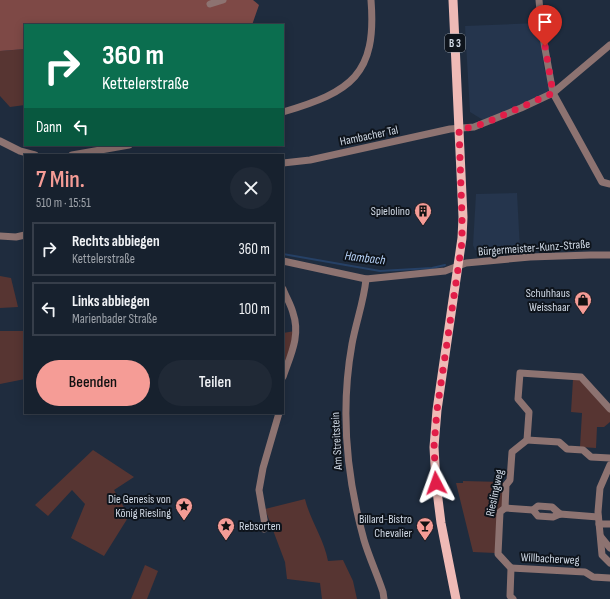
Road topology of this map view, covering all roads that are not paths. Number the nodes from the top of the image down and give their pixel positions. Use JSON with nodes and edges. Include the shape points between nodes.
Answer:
{"nodes":[{"id":1,"x":223,"y":0,"type":"edge"},
{"id":2,"x":371,"y":0,"type":"edge"},
{"id":3,"x":453,"y":0,"type":"edge"},
{"id":4,"x":538,"y":0,"type":"edge"},
{"id":5,"x":210,"y":4,"type":"dead end"},
{"id":6,"x":610,"y":45,"type":"edge"},
{"id":7,"x":553,"y":93,"type":"junction"},
{"id":8,"x":284,"y":112,"type":"edge"},
{"id":9,"x":459,"y":129,"type":"junction"},
{"id":10,"x":0,"y":141,"type":"edge"},
{"id":11,"x":123,"y":146,"type":"edge"},
{"id":12,"x":31,"y":154,"type":"edge"},
{"id":13,"x":78,"y":154,"type":"edge"},
{"id":14,"x":284,"y":163,"type":"edge"},
{"id":15,"x":610,"y":184,"type":"edge"},
{"id":16,"x":24,"y":235,"type":"edge"},
{"id":17,"x":0,"y":236,"type":"edge"},
{"id":18,"x":610,"y":255,"type":"edge"},
{"id":19,"x":284,"y":261,"type":"edge"},
{"id":20,"x":459,"y":266,"type":"junction"},
{"id":21,"x":366,"y":279,"type":"junction"},
{"id":22,"x":284,"y":292,"type":"edge"},
{"id":23,"x":284,"y":375,"type":"edge"},
{"id":24,"x":610,"y":409,"type":"edge"},
{"id":25,"x":279,"y":414,"type":"edge"},
{"id":26,"x":527,"y":440,"type":"junction"},
{"id":27,"x":610,"y":458,"type":"edge"},
{"id":28,"x":610,"y":465,"type":"edge"},
{"id":29,"x":505,"y":508,"type":"junction"},
{"id":30,"x":598,"y":520,"type":"junction"},
{"id":31,"x":610,"y":524,"type":"edge"},
{"id":32,"x":264,"y":529,"type":"dead end"},
{"id":33,"x":601,"y":537,"type":"junction"},
{"id":34,"x":610,"y":548,"type":"edge"},
{"id":35,"x":610,"y":563,"type":"edge"},
{"id":36,"x":511,"y":568,"type":"junction"},
{"id":37,"x":610,"y":578,"type":"edge"},
{"id":38,"x":384,"y":599,"type":"edge"},
{"id":39,"x":456,"y":599,"type":"edge"},
{"id":40,"x":513,"y":599,"type":"edge"}],
"edges":[{"from":1,"to":5,"type":"street"},
{"from":2,"to":8,"type":"street","via":[[371,43],[359,71],[335,93]]},
{"from":3,"to":9,"type":"main road","number":"B 3"},
{"from":4,"to":7,"type":"street"},
{"from":6,"to":7,"type":"street","name":"Hambacher Tal"},
{"from":7,"to":9,"type":"street","name":"Hambacher Tal","via":[[490,121]]},
{"from":7,"to":15,"type":"street","via":[[602,182]]},
{"from":9,"to":14,"type":"street","name":"Hambacher Tal","via":[[310,160]]},
{"from":9,"to":20,"type":"main road","number":"B 3","via":[[462,242]]},
{"from":10,"to":12,"type":"street"},
{"from":11,"to":13,"type":"street"},
{"from":16,"to":17,"type":"street"},
{"from":18,"to":20,"type":"street","name":"Bürgermeister-Kunz-Straße","via":[[530,257],[466,263]]},
{"from":19,"to":21,"type":"street","name":"Bürgermeister-Kunz-Straße"},
{"from":20,"to":21,"type":"street","name":"Bürgermeister-Kunz-Straße","via":[[445,271]]},
{"from":20,"to":39,"type":"main road","number":"B 3","via":[[434,447],[436,483]]},
{"from":21,"to":38,"type":"street","name":"Am Streitstein","via":[[364,298],[352,344],[345,426],[355,506]]},
{"from":22,"to":23,"type":"street","via":[[293,313],[297,332]]},
{"from":24,"to":26,"type":"street","via":[[582,377],[520,373],[518,399],[529,412]]},
{"from":25,"to":32,"type":"street","via":[[262,468],[259,490]]},
{"from":26,"to":27,"type":"street","via":[[559,442],[567,449],[583,450],[591,457]]},
{"from":26,"to":29,"type":"street","name":"Rieslingweg","via":[[512,452]]},
{"from":28,"to":30,"type":"street","via":[[598,496]]},
{"from":29,"to":30,"type":"street","via":[[533,510],[538,516],[553,517],[560,514]]},
{"from":29,"to":36,"type":"street","name":"Rieslingweg","via":[[500,512],[498,554]]},
{"from":30,"to":31,"type":"street"},
{"from":30,"to":33,"type":"street"},
{"from":33,"to":34,"type":"street"},
{"from":33,"to":35,"type":"street","via":[[602,555]]},
{"from":36,"to":37,"type":"street","name":"Willbacherweg","via":[[585,572],[593,577]]},
{"from":36,"to":40,"type":"street","via":[[510,596]]}]}
